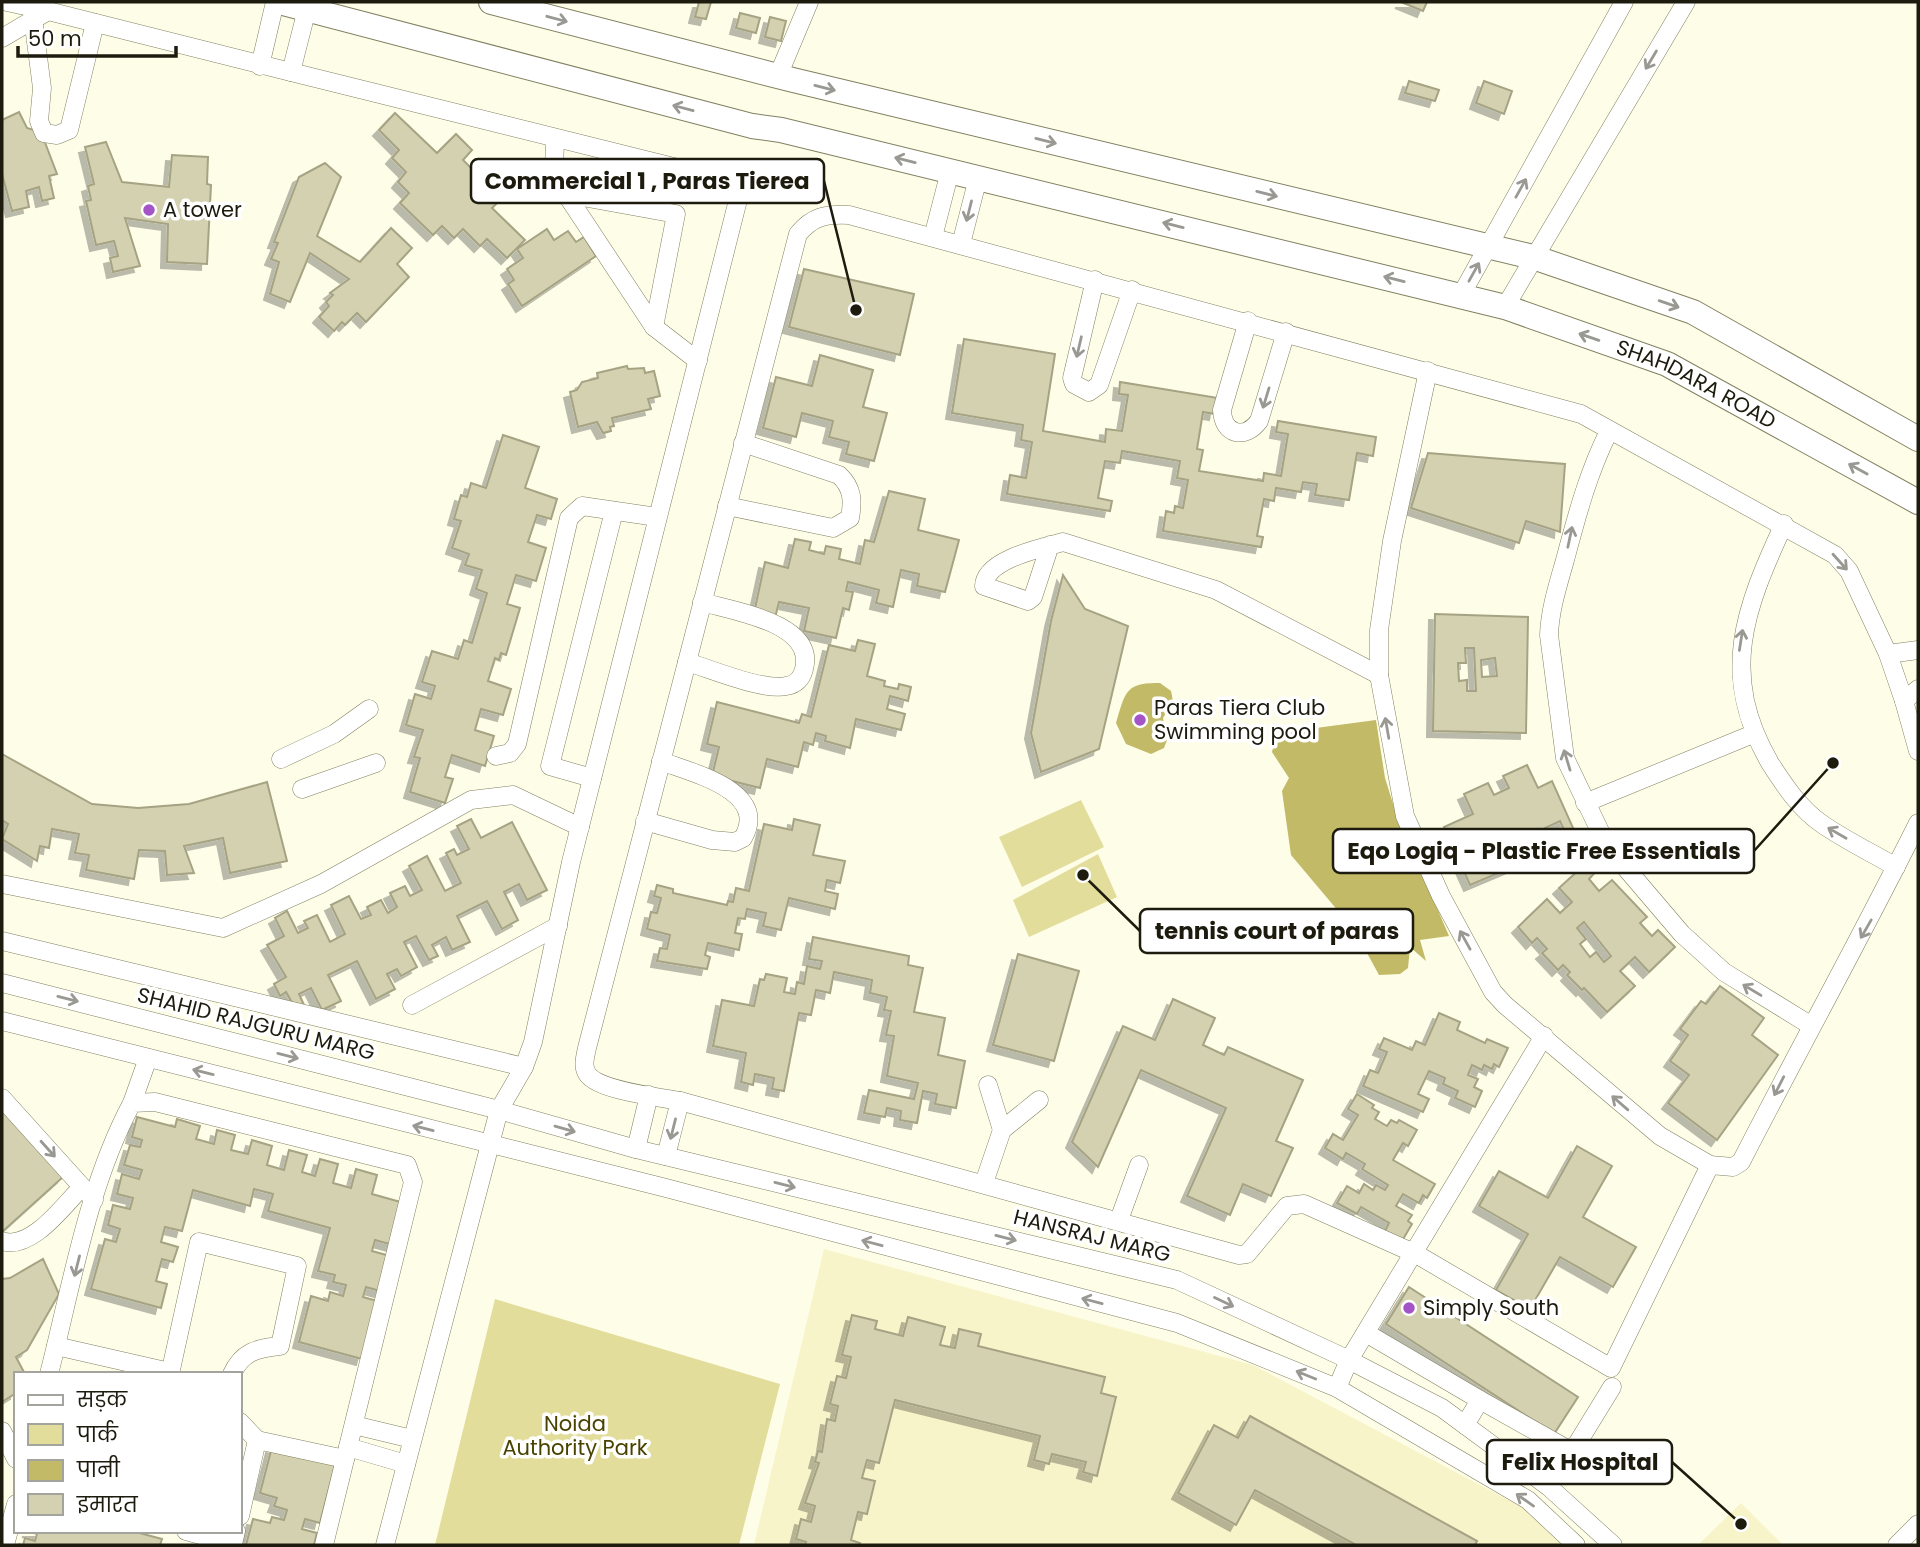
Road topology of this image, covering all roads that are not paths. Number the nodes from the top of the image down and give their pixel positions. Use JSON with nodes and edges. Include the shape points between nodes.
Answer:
{"nodes":[{"id":1,"x":7,"y":2,"type":"edge"},
{"id":2,"x":277,"y":2,"type":"edge"},
{"id":3,"x":491,"y":2,"type":"edge"},
{"id":4,"x":809,"y":2,"type":"edge"},
{"id":5,"x":1624,"y":2,"type":"edge"},
{"id":6,"x":1686,"y":2,"type":"edge"},
{"id":7,"x":307,"y":9,"type":"junction"},
{"id":8,"x":40,"y":15,"type":"junction"},
{"id":9,"x":95,"y":23,"type":"junction"},
{"id":10,"x":2,"y":38,"type":"edge"},
{"id":11,"x":260,"y":66,"type":"junction"},
{"id":12,"x":291,"y":72,"type":"junction"},
{"id":13,"x":778,"y":76,"type":"junction"},
{"id":14,"x":555,"y":138,"type":"junction"},
{"id":15,"x":950,"y":171,"type":"junction"},
{"id":16,"x":978,"y":178,"type":"junction"},
{"id":17,"x":566,"y":194,"type":"junction"},
{"id":18,"x":933,"y":237,"type":"junction"},
{"id":19,"x":961,"y":244,"type":"junction"},
{"id":20,"x":1488,"y":247,"type":"junction"},
{"id":21,"x":1533,"y":257,"type":"junction"},
{"id":22,"x":1095,"y":280,"type":"junction"},
{"id":23,"x":1132,"y":290,"type":"junction"},
{"id":24,"x":1460,"y":297,"type":"junction"},
{"id":25,"x":1505,"y":307,"type":"junction"},
{"id":26,"x":1248,"y":321,"type":"junction"},
{"id":27,"x":654,"y":327,"type":"junction"},
{"id":28,"x":1286,"y":332,"type":"junction"},
{"id":29,"x":698,"y":361,"type":"junction"},
{"id":30,"x":1428,"y":370,"type":"junction"},
{"id":31,"x":1609,"y":431,"type":"junction"},
{"id":32,"x":1918,"y":439,"type":"edge"},
{"id":33,"x":743,"y":443,"type":"junction"},
{"id":34,"x":1918,"y":502,"type":"edge"},
{"id":35,"x":727,"y":506,"type":"junction"},
{"id":36,"x":614,"y":511,"type":"junction"},
{"id":37,"x":657,"y":517,"type":"junction"},
{"id":38,"x":1784,"y":524,"type":"junction"},
{"id":39,"x":1051,"y":545,"type":"dead end"},
{"id":40,"x":702,"y":602,"type":"junction"},
{"id":41,"x":1918,"y":650,"type":"edge"},
{"id":42,"x":1888,"y":654,"type":"junction"},
{"id":43,"x":687,"y":662,"type":"junction"},
{"id":44,"x":1378,"y":675,"type":"junction"},
{"id":45,"x":1911,"y":695,"type":"edge"},
{"id":46,"x":369,"y":709,"type":"dead end"},
{"id":47,"x":1753,"y":734,"type":"junction"},
{"id":48,"x":1918,"y":751,"type":"edge"},
{"id":49,"x":496,"y":756,"type":"dead end"},
{"id":50,"x":281,"y":758,"type":"dead end"},
{"id":51,"x":661,"y":761,"type":"junction"},
{"id":52,"x":376,"y":762,"type":"dead end"},
{"id":53,"x":592,"y":778,"type":"junction"},
{"id":54,"x":302,"y":789,"type":"dead end"},
{"id":55,"x":1585,"y":803,"type":"junction"},
{"id":56,"x":645,"y":821,"type":"junction"},
{"id":57,"x":1918,"y":823,"type":"edge"},
{"id":58,"x":580,"y":827,"type":"junction"},
{"id":59,"x":1896,"y":867,"type":"junction"},
{"id":60,"x":2,"y":884,"type":"edge"},
{"id":61,"x":558,"y":926,"type":"junction"},
{"id":62,"x":2,"y":941,"type":"edge"},
{"id":63,"x":2,"y":982,"type":"edge"},
{"id":64,"x":412,"y":1005,"type":"dead end"},
{"id":65,"x":2,"y":1021,"type":"edge"},
{"id":66,"x":1811,"y":1025,"type":"junction"},
{"id":67,"x":1545,"y":1036,"type":"junction"},
{"id":68,"x":148,"y":1058,"type":"junction"},
{"id":69,"x":524,"y":1067,"type":"junction"},
{"id":70,"x":988,"y":1085,"type":"dead end"},
{"id":71,"x":649,"y":1095,"type":"junction"},
{"id":72,"x":2,"y":1098,"type":"edge"},
{"id":73,"x":1039,"y":1100,"type":"dead end"},
{"id":74,"x":680,"y":1101,"type":"junction"},
{"id":75,"x":132,"y":1103,"type":"junction"},
{"id":76,"x":499,"y":1110,"type":"junction"},
{"id":77,"x":1002,"y":1130,"type":"junction"},
{"id":78,"x":489,"y":1145,"type":"junction"},
{"id":79,"x":636,"y":1149,"type":"junction"},
{"id":80,"x":667,"y":1156,"type":"junction"},
{"id":81,"x":1139,"y":1164,"type":"dead end"},
{"id":82,"x":1710,"y":1165,"type":"junction"},
{"id":83,"x":984,"y":1183,"type":"junction"},
{"id":84,"x":88,"y":1193,"type":"junction"},
{"id":85,"x":1119,"y":1220,"type":"junction"},
{"id":86,"x":2,"y":1241,"type":"edge"},
{"id":87,"x":1416,"y":1254,"type":"junction"},
{"id":88,"x":1366,"y":1333,"type":"junction"},
{"id":89,"x":56,"y":1346,"type":"junction"},
{"id":90,"x":1349,"y":1360,"type":"junction"},
{"id":91,"x":50,"y":1372,"type":"edge"},
{"id":92,"x":166,"y":1372,"type":"edge"},
{"id":93,"x":170,"y":1372,"type":"edge"},
{"id":94,"x":233,"y":1372,"type":"edge"},
{"id":95,"x":1612,"y":1387,"type":"dead end"},
{"id":96,"x":1337,"y":1388,"type":"junction"},
{"id":97,"x":1479,"y":1399,"type":"junction"},
{"id":98,"x":242,"y":1424,"type":"edge"},
{"id":99,"x":354,"y":1425,"type":"junction"},
{"id":100,"x":1465,"y":1425,"type":"junction"},
{"id":101,"x":2,"y":1431,"type":"edge"},
{"id":102,"x":412,"y":1439,"type":"junction"},
{"id":103,"x":257,"y":1440,"type":"junction"},
{"id":104,"x":347,"y":1453,"type":"junction"},
{"id":105,"x":14,"y":1456,"type":"edge"},
{"id":106,"x":406,"y":1464,"type":"junction"},
{"id":107,"x":242,"y":1507,"type":"edge"},
{"id":108,"x":14,"y":1511,"type":"edge"},
{"id":109,"x":1918,"y":1524,"type":"edge"},
{"id":110,"x":193,"y":1533,"type":"edge"},
{"id":111,"x":236,"y":1533,"type":"edge"},
{"id":112,"x":5,"y":1545,"type":"edge"},
{"id":113,"x":324,"y":1545,"type":"edge"},
{"id":114,"x":386,"y":1545,"type":"edge"},
{"id":115,"x":1576,"y":1545,"type":"edge"},
{"id":116,"x":1613,"y":1545,"type":"edge"},
{"id":117,"x":1897,"y":1545,"type":"edge"}],
"edges":[{"from":1,"to":8,"type":"street"},
{"from":2,"to":7,"type":"street","name":"SHAHDARA ROAD"},
{"from":2,"to":11,"type":"street"},
{"from":3,"to":13,"type":"street","one_way":true},
{"from":4,"to":13,"type":"street"},
{"from":20,"to":5,"type":"street","one_way":true},
{"from":6,"to":21,"type":"street","one_way":true},
{"from":7,"to":12,"type":"street"},
{"from":15,"to":7,"type":"street","name":"SHAHDARA ROAD","one_way":true,"via":[[752,126]]},
{"from":8,"to":9,"type":"street"},
{"from":8,"to":9,"type":"street","via":[[39,121],[44,133],[57,135],[69,130]]},
{"from":8,"to":10,"type":"street"},
{"from":9,"to":11,"type":"street"},
{"from":11,"to":12,"type":"street"},
{"from":12,"to":14,"type":"street"},
{"from":13,"to":20,"type":"street","one_way":true},
{"from":14,"to":17,"type":"street","via":[[554,173]]},
{"from":14,"to":29,"type":"street","via":[[742,184]]},
{"from":15,"to":16,"type":"street","name":"SHAHDARA ROAD"},
{"from":15,"to":18,"type":"street"},
{"from":16,"to":19,"type":"street","one_way":true},
{"from":24,"to":16,"type":"street","name":"SHAHDARA ROAD","one_way":true},
{"from":17,"to":27,"type":"street"},
{"from":17,"to":27,"type":"street","via":[[676,214]]},
{"from":18,"to":19,"type":"street"},
{"from":18,"to":33,"type":"street","via":[[849,215],[828,214],[809,221],[798,234]]},
{"from":19,"to":22,"type":"street"},
{"from":20,"to":21,"type":"street"},
{"from":24,"to":20,"type":"street","one_way":true},
{"from":21,"to":25,"type":"street"},
{"from":21,"to":32,"type":"street","one_way":true,"via":[[1693,312]]},
{"from":22,"to":23,"type":"street"},
{"from":22,"to":23,"type":"street","one_way":true,"via":[[1072,378],[1089,392],[1099,385]]},
{"from":23,"to":26,"type":"street"},
{"from":24,"to":25,"type":"street","name":"SHAHDARA ROAD"},
{"from":34,"to":25,"type":"street","name":"SHAHDARA ROAD","one_way":true,"via":[[1667,364]]},
{"from":26,"to":28,"type":"street"},
{"from":28,"to":26,"type":"street","one_way":true,"via":[[1259,421],[1243,433],[1227,427],[1222,410]]},
{"from":27,"to":29,"type":"street"},
{"from":28,"to":30,"type":"street"},
{"from":29,"to":37,"type":"street"},
{"from":30,"to":31,"type":"street","via":[[1581,414]]},
{"from":30,"to":44,"type":"street","via":[[1392,541],[1379,631]]},
{"from":31,"to":38,"type":"street"},
{"from":55,"to":31,"type":"street","one_way":true,"via":[[1561,741],[1550,615],[1574,519],[1592,464]]},
{"from":33,"to":35,"type":"street"},
{"from":33,"to":35,"type":"street","via":[[839,475],[848,482],[851,493],[850,518],[832,528]]},
{"from":35,"to":40,"type":"street"},
{"from":36,"to":37,"type":"street"},
{"from":36,"to":49,"type":"street","via":[[582,506],[569,517],[517,744],[510,753]]},
{"from":36,"to":53,"type":"street","via":[[550,766]]},
{"from":37,"to":53,"type":"street"},
{"from":38,"to":42,"type":"street","one_way":true,"via":[[1844,563]]},
{"from":47,"to":38,"type":"street","one_way":true,"via":[[1741,687],[1739,655],[1744,625]]},
{"from":39,"to":44,"type":"street","via":[[1063,542],[1216,590]]},
{"from":40,"to":43,"type":"street"},
{"from":40,"to":43,"type":"street","via":[[788,631],[804,648],[805,664],[795,683],[776,687]]},
{"from":41,"to":42,"type":"street"},
{"from":42,"to":45,"type":"street"},
{"from":43,"to":51,"type":"street"},
{"from":67,"to":44,"type":"street","one_way":true,"via":[[1493,992],[1441,896],[1405,816]]},
{"from":45,"to":48,"type":"street"},
{"from":46,"to":50,"type":"street","via":[[334,734]]},
{"from":47,"to":55,"type":"street"},
{"from":59,"to":47,"type":"street","one_way":true,"via":[[1805,810]]},
{"from":51,"to":56,"type":"street"},
{"from":51,"to":56,"type":"street","via":[[738,796],[745,803],[749,828],[743,838],[725,843]]},
{"from":52,"to":54,"type":"street"},
{"from":53,"to":58,"type":"street"},
{"from":66,"to":55,"type":"street","one_way":true,"via":[[1724,972],[1682,934],[1621,866]]},
{"from":56,"to":71,"type":"street","via":[[583,1065],[595,1081]]},
{"from":57,"to":59,"type":"street"},
{"from":58,"to":60,"type":"street","via":[[513,795],[471,800],[321,884],[223,928]]},
{"from":58,"to":61,"type":"street"},
{"from":59,"to":66,"type":"street","one_way":true},
{"from":61,"to":64,"type":"street"},
{"from":61,"to":69,"type":"street"},
{"from":62,"to":69,"type":"street"},
{"from":63,"to":76,"type":"street","name":"SHAHID RAJGURU MARG","one_way":true},
{"from":65,"to":68,"type":"street"},
{"from":66,"to":82,"type":"street","one_way":true,"via":[[1741,1162],[1733,1167]]},
{"from":82,"to":67,"type":"street","one_way":true,"via":[[1644,1124]]},
{"from":67,"to":87,"type":"street"},
{"from":68,"to":75,"type":"street"},
{"from":78,"to":68,"type":"street","one_way":true},
{"from":69,"to":76,"type":"street"},
{"from":70,"to":77,"type":"street"},
{"from":71,"to":74,"type":"street"},
{"from":71,"to":79,"type":"street"},
{"from":72,"to":84,"type":"street","one_way":true},
{"from":73,"to":77,"type":"street"},
{"from":74,"to":80,"type":"street","one_way":true},
{"from":74,"to":83,"type":"street"},
{"from":75,"to":84,"type":"street"},
{"from":75,"to":99,"type":"street","via":[[155,1102],[407,1165],[413,1182]]},
{"from":76,"to":78,"type":"street"},
{"from":76,"to":79,"type":"street","name":"HANSRAJ MARG","one_way":true},
{"from":77,"to":83,"type":"street"},
{"from":96,"to":78,"type":"street","one_way":true,"via":[[1177,1323]]},
{"from":78,"to":102,"type":"street"},
{"from":79,"to":80,"type":"street","name":"HANSRAJ MARG"},
{"from":80,"to":90,"type":"street","name":"HANSRAJ MARG","one_way":true,"via":[[1177,1280]]},
{"from":81,"to":85,"type":"street"},
{"from":82,"to":87,"type":"street","via":[[1611,1367]]},
{"from":83,"to":85,"type":"street"},
{"from":84,"to":86,"type":"street","via":[[28,1239],[14,1244]]},
{"from":84,"to":89,"type":"street","one_way":true},
{"from":85,"to":87,"type":"street","via":[[1243,1255],[1279,1212],[1296,1203]]},
{"from":87,"to":88,"type":"street"},
{"from":88,"to":90,"type":"street"},
{"from":88,"to":97,"type":"street"},
{"from":89,"to":91,"type":"street"},
{"from":89,"to":92,"type":"street"},
{"from":90,"to":96,"type":"street"},
{"from":90,"to":100,"type":"street","name":"HANSRAJ MARG","via":[[1442,1408]]},
{"from":93,"to":94,"type":"street","via":[[199,1241],[297,1266],[280,1346],[257,1348],[238,1360]]},
{"from":95,"to":97,"type":"street","via":[[1569,1450]]},
{"from":115,"to":96,"type":"street","one_way":true,"via":[[1528,1500]]},
{"from":97,"to":100,"type":"street"},
{"from":98,"to":103,"type":"street"},
{"from":99,"to":102,"type":"street"},
{"from":99,"to":104,"type":"street"},
{"from":100,"to":116,"type":"street","name":"HANSRAJ MARG","via":[[1549,1487]]},
{"from":101,"to":105,"type":"street"},
{"from":102,"to":106,"type":"street"},
{"from":103,"to":104,"type":"street"},
{"from":103,"to":107,"type":"street"},
{"from":104,"to":106,"type":"street"},
{"from":104,"to":113,"type":"street"},
{"from":106,"to":114,"type":"street"},
{"from":108,"to":112,"type":"street"},
{"from":109,"to":117,"type":"street"},
{"from":110,"to":111,"type":"street","via":[[233,1544]]}]}
